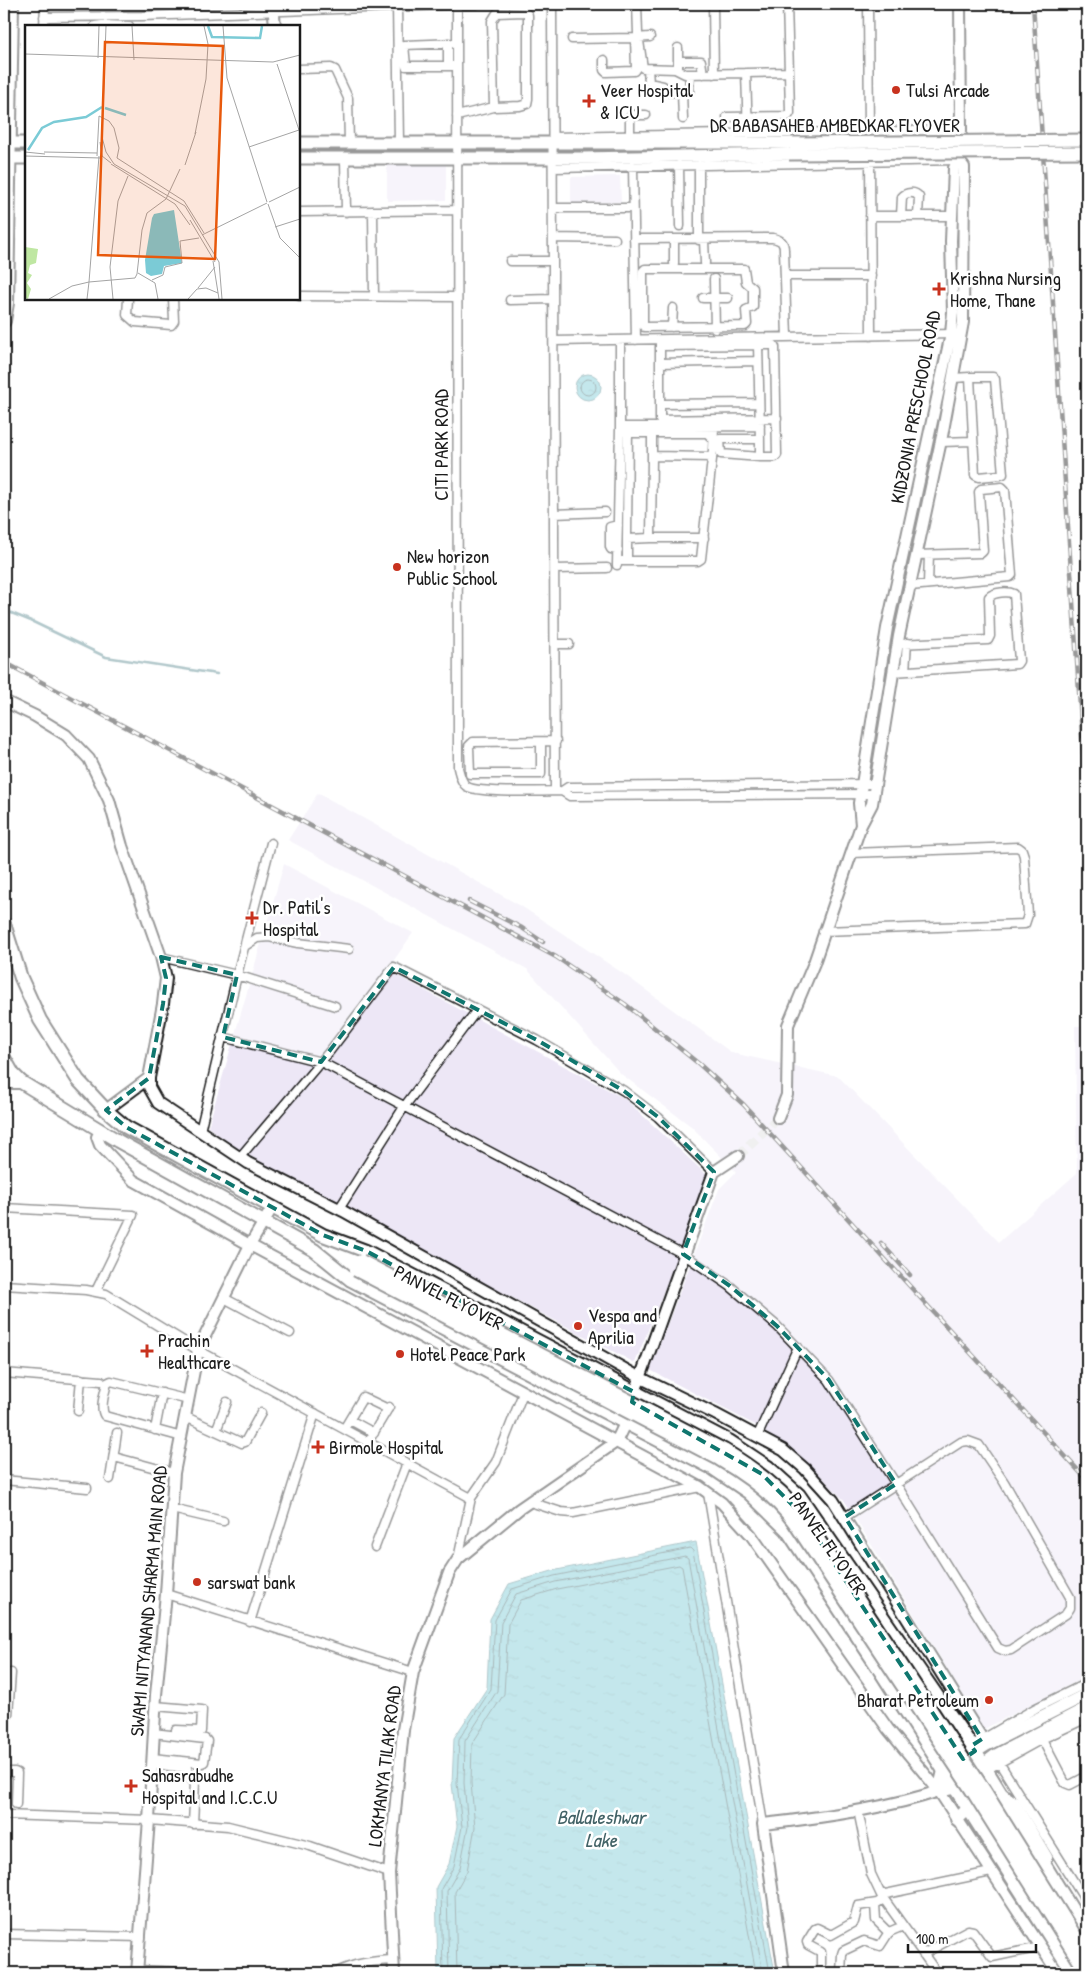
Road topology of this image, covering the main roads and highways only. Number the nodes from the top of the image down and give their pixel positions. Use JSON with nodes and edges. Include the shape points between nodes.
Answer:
{"nodes":[{"id":1,"x":12,"y":4,"type":"edge"},
{"id":2,"x":1087,"y":140,"type":"edge"},
{"id":3,"x":7,"y":143,"type":"edge"},
{"id":4,"x":25,"y":143,"type":"edge"},
{"id":5,"x":300,"y":143,"type":"edge"},
{"id":6,"x":790,"y":149,"type":"junction"},
{"id":7,"x":1087,"y":152,"type":"edge"},
{"id":8,"x":7,"y":158,"type":"edge"},
{"id":9,"x":25,"y":158,"type":"edge"},
{"id":10,"x":300,"y":158,"type":"edge"},
{"id":11,"x":4,"y":322,"type":"edge"},
{"id":12,"x":4,"y":924,"type":"edge"},
{"id":13,"x":4,"y":1058,"type":"edge"},
{"id":14,"x":4,"y":1082,"type":"edge"},
{"id":15,"x":21,"y":1082,"type":"junction"},
{"id":16,"x":322,"y":1235,"type":"junction"},
{"id":17,"x":314,"y":1250,"type":"junction"},
{"id":18,"x":358,"y":1265,"type":"junction"},
{"id":19,"x":1087,"y":1694,"type":"edge"},
{"id":20,"x":1087,"y":1708,"type":"edge"},
{"id":21,"x":979,"y":1745,"type":"junction"},
{"id":22,"x":984,"y":1767,"type":"junction"},
{"id":23,"x":944,"y":1771,"type":"junction"},
{"id":24,"x":954,"y":1788,"type":"junction"},
{"id":25,"x":968,"y":1809,"type":"junction"},
{"id":26,"x":957,"y":1820,"type":"road end"},
{"id":27,"x":1087,"y":1934,"type":"edge"},
{"id":28,"x":1087,"y":1955,"type":"edge"},
{"id":29,"x":1073,"y":1973,"type":"edge"},
{"id":30,"x":1087,"y":1973,"type":"edge"}],
"edges":[{"from":1,"to":3,"type":"main road"},
{"from":2,"to":6,"type":"main road","name":"DR BABASAHEB AMBEDKAR FLYOVER","bridge":true},
{"from":3,"to":4,"type":"main road"},
{"from":3,"to":8,"type":"main road"},
{"from":5,"to":6,"type":"main road","name":"DR BABASAHEB AMBEDKAR FLYOVER","via":[[552,140]]},
{"from":6,"to":7,"type":"main road","name":"DR BABASAHEB AMBEDKAR FLYOVER","bridge":true},
{"from":6,"to":10,"type":"main road","name":"DR BABASAHEB AMBEDKAR FLYOVER","via":[[553,163],[457,158]]},
{"from":8,"to":9,"type":"main road"},
{"from":8,"to":11,"type":"main road","via":[[7,303]]},
{"from":12,"to":16,"type":"main road","via":[[21,978],[40,1020],[78,1080],[106,1110],[126,1127]]},
{"from":13,"to":15,"type":"main road"},
{"from":14,"to":15,"type":"main road"},
{"from":15,"to":17,"type":"main road"},
{"from":16,"to":18,"type":"main road","name":"PANVEL FLYOVER"},
{"from":16,"to":21,"type":"main road","via":[[366,1251],[634,1392],[768,1467],[799,1495]]},
{"from":17,"to":18,"type":"main road","name":"PANVEL FLYOVER"},
{"from":17,"to":23,"type":"main road","via":[[351,1280],[730,1478],[748,1492],[787,1530]]},
{"from":18,"to":28,"type":"main road","name":"PANVEL FLYOVER","bridge":true,"via":[[724,1450],[762,1474],[803,1516],[951,1739]]},
{"from":18,"to":30,"type":"main road","name":"PANVEL FLYOVER","bridge":true,"via":[[719,1459],[755,1482],[784,1508],[942,1744]]},
{"from":19,"to":21,"type":"main road"},
{"from":20,"to":22,"type":"main road"},
{"from":21,"to":22,"type":"main road"},
{"from":21,"to":23,"type":"main road"},
{"from":22,"to":24,"type":"main road"},
{"from":22,"to":27,"type":"main road"},
{"from":23,"to":24,"type":"main road"},
{"from":23,"to":24,"type":"main road","via":[[939,1791]]},
{"from":24,"to":25,"type":"main road"},
{"from":25,"to":26,"type":"main road"},
{"from":25,"to":29,"type":"main road"}]}
